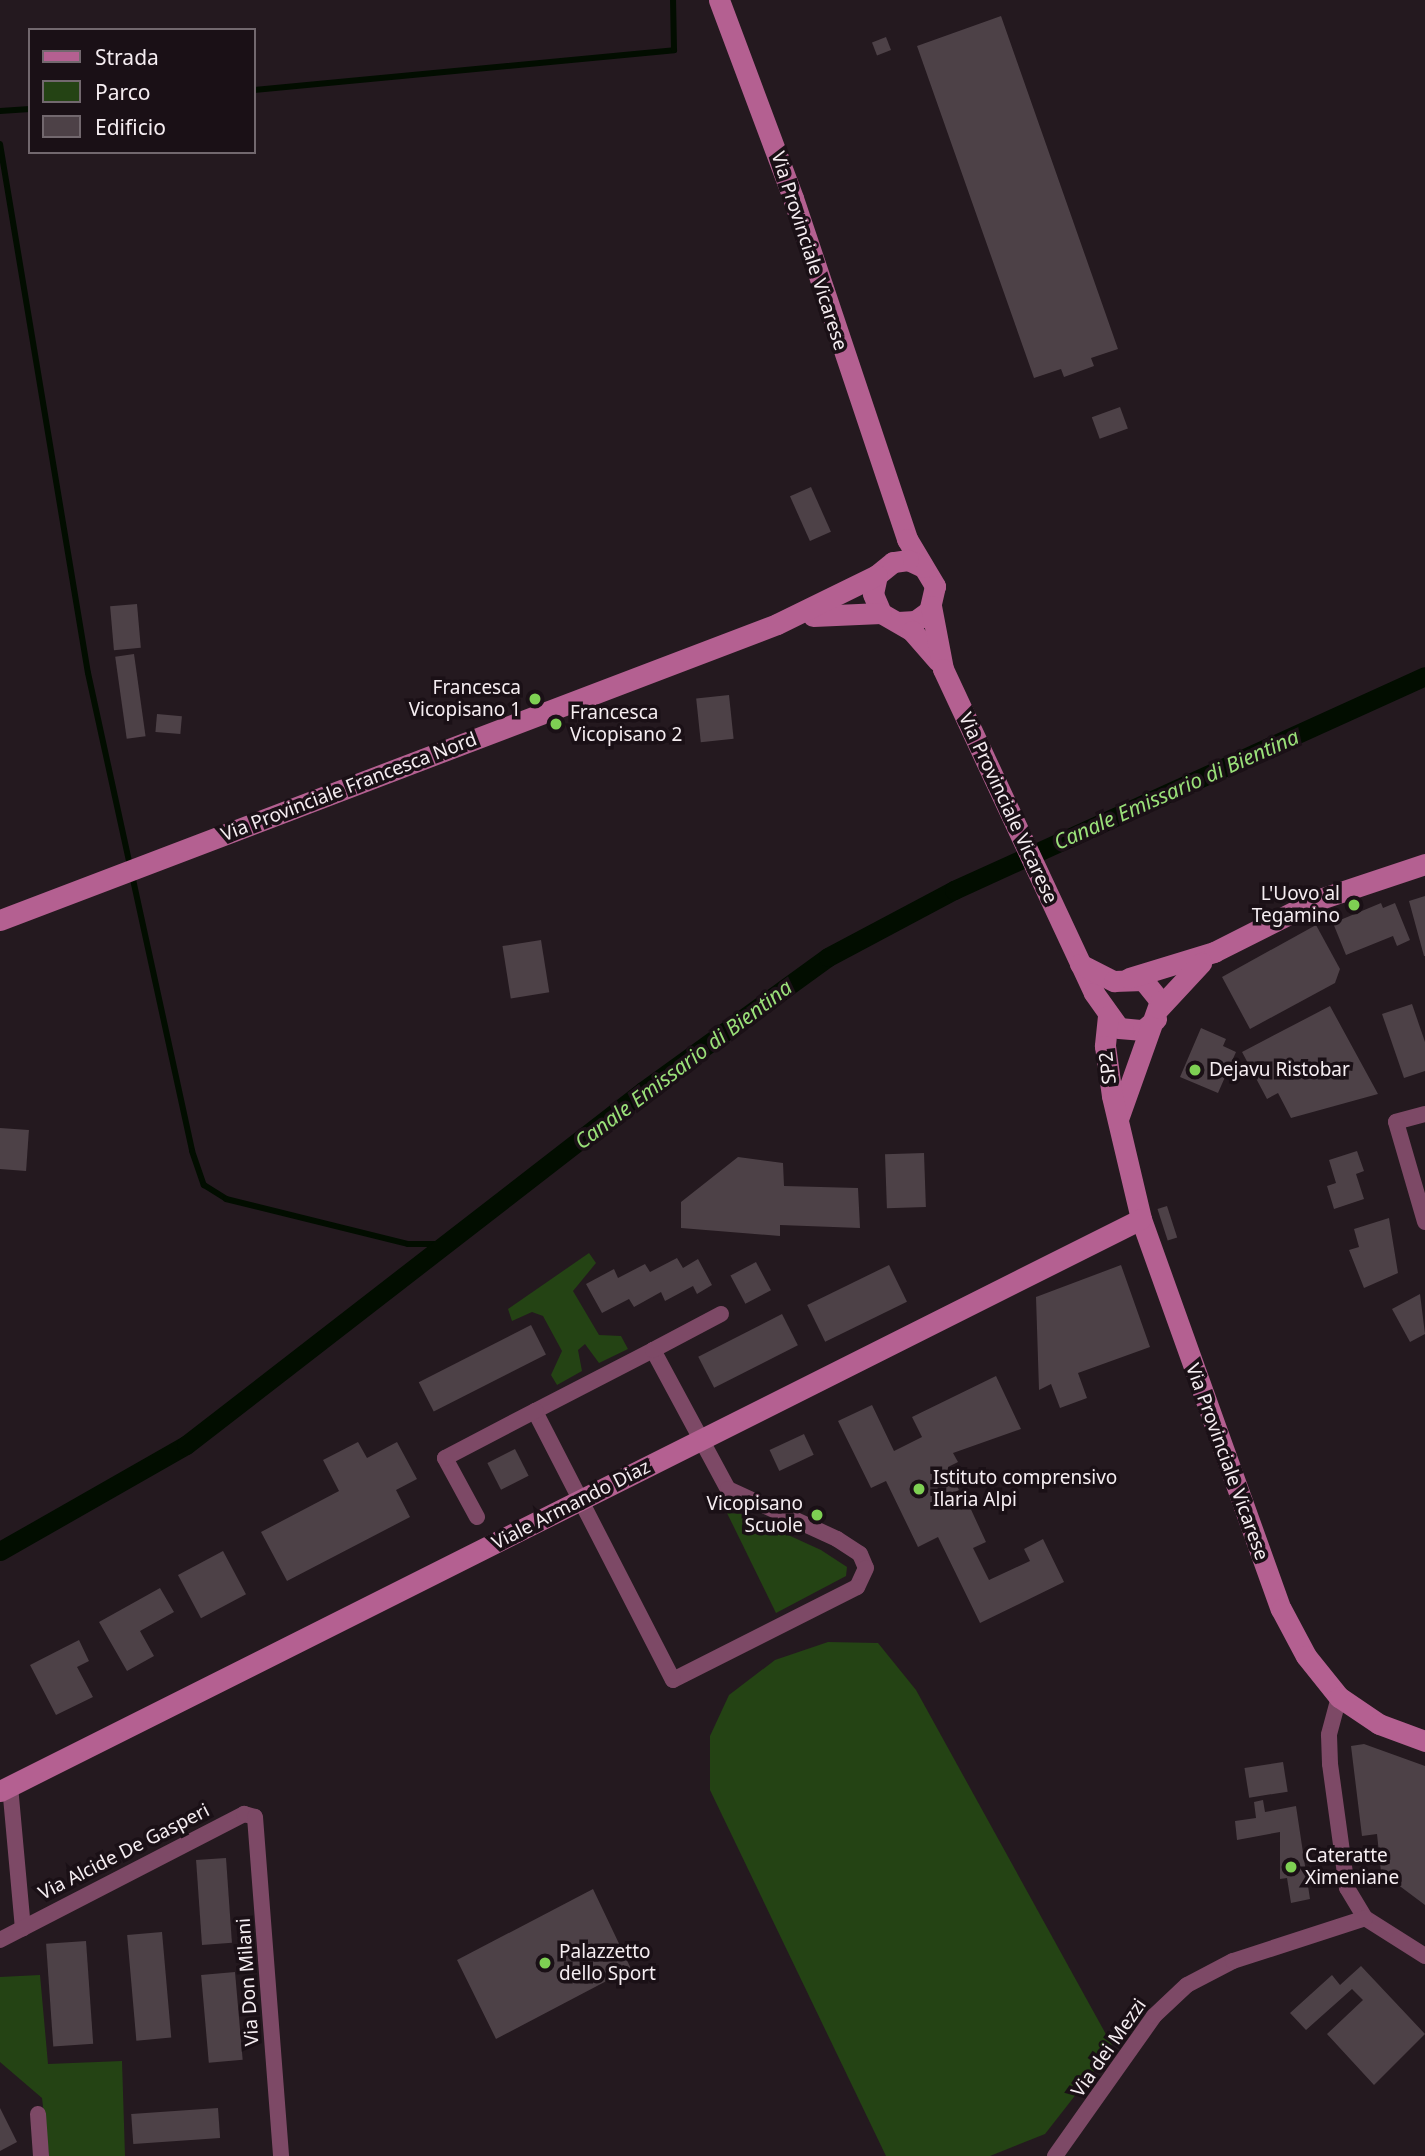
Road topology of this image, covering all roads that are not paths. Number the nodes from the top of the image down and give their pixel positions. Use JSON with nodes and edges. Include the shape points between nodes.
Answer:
{"nodes":[{"id":1,"x":719,"y":0,"type":"edge"},
{"id":2,"x":895,"y":503,"type":"junction"},
{"id":3,"x":923,"y":567,"type":"junction"},
{"id":4,"x":883,"y":570,"type":"junction"},
{"id":5,"x":932,"y":606,"type":"junction"},
{"id":6,"x":889,"y":618,"type":"junction"},
{"id":7,"x":777,"y":624,"type":"junction"},
{"id":8,"x":943,"y":669,"type":"junction"},
{"id":9,"x":1425,"y":864,"type":"edge"},
{"id":10,"x":0,"y":920,"type":"edge"},
{"id":11,"x":1214,"y":952,"type":"junction"},
{"id":12,"x":1075,"y":956,"type":"junction"},
{"id":13,"x":1125,"y":979,"type":"junction"},
{"id":14,"x":1107,"y":1012,"type":"junction"},
{"id":15,"x":1158,"y":1013,"type":"junction"},
{"id":16,"x":1425,"y":1114,"type":"edge"},
{"id":17,"x":1118,"y":1119,"type":"junction"},
{"id":18,"x":1141,"y":1219,"type":"junction"},
{"id":19,"x":1425,"y":1222,"type":"edge"},
{"id":20,"x":722,"y":1314,"type":"dead end"},
{"id":21,"x":653,"y":1350,"type":"junction"},
{"id":22,"x":535,"y":1411,"type":"junction"},
{"id":23,"x":699,"y":1441,"type":"junction"},
{"id":24,"x":580,"y":1500,"type":"junction"},
{"id":25,"x":477,"y":1517,"type":"dead end"},
{"id":26,"x":1339,"y":1697,"type":"junction"},
{"id":27,"x":1425,"y":1741,"type":"edge"},
{"id":28,"x":5,"y":1788,"type":"edge"},
{"id":29,"x":244,"y":1814,"type":"joint"},
{"id":30,"x":1365,"y":1918,"type":"junction"},
{"id":31,"x":23,"y":1928,"type":"junction"},
{"id":32,"x":0,"y":1940,"type":"edge"},
{"id":33,"x":1425,"y":1956,"type":"edge"},
{"id":34,"x":38,"y":2114,"type":"dead end"},
{"id":35,"x":41,"y":2156,"type":"edge"},
{"id":36,"x":281,"y":2156,"type":"edge"},
{"id":37,"x":1055,"y":2156,"type":"edge"}],
"edges":[{"from":1,"to":2,"type":"main road","name":"Via Provinciale Vicarese"},
{"from":2,"to":3,"type":"main road","name":"Via Provinciale Vicarese","via":[[906,539]]},
{"from":2,"to":4,"type":"main road","name":"Via Provinciale Vicarese","via":[[897,533]]},
{"from":3,"to":4,"type":"main road","via":[[908,560]]},
{"from":3,"to":5,"type":"main road","name":"Via Provinciale Vicarese","via":[[935,586]]},
{"from":4,"to":6,"type":"main road","name":"Via Provinciale Vicarese","via":[[873,594]]},
{"from":4,"to":7,"type":"main road"},
{"from":5,"to":6,"type":"main road","via":[[915,621]]},
{"from":5,"to":8,"type":"main road","name":"Via Provinciale Vicarese"},
{"from":6,"to":7,"type":"main road","via":[[825,614]]},
{"from":6,"to":8,"type":"main road","name":"Via Provinciale Vicarese"},
{"from":7,"to":10,"type":"main road","name":"Via Provinciale Francesca Nord"},
{"from":8,"to":12,"type":"main road","name":"Via Provinciale Vicarese"},
{"from":9,"to":11,"type":"main road","via":[[1317,900]]},
{"from":11,"to":13,"type":"main road"},
{"from":11,"to":15,"type":"main road"},
{"from":12,"to":13,"type":"main road"},
{"from":12,"to":14,"type":"main road","name":"Via Provinciale Vicarese"},
{"from":13,"to":14,"type":"main road","via":[[1109,992]]},
{"from":13,"to":15,"type":"main road","via":[[1154,988]]},
{"from":14,"to":15,"type":"main road","via":[[1119,1028],[1135,1031]]},
{"from":14,"to":17,"type":"main road","name":"SP2","via":[[1106,1060]]},
{"from":15,"to":17,"type":"main road","number":"SP2"},
{"from":16,"to":19,"type":"street","via":[[1396,1122]]},
{"from":17,"to":18,"type":"main road","name":"Via Provinciale Vicarese"},
{"from":18,"to":23,"type":"main road","name":"Viale Armando Diaz"},
{"from":18,"to":26,"type":"main road","name":"Via Provinciale Vicarese","via":[[1270,1583],[1306,1656]]},
{"from":20,"to":21,"type":"street"},
{"from":21,"to":22,"type":"street"},
{"from":21,"to":23,"type":"street"},
{"from":22,"to":24,"type":"street"},
{"from":22,"to":25,"type":"street","via":[[445,1458]]},
{"from":23,"to":24,"type":"main road","name":"Viale Armando Diaz"},
{"from":23,"to":24,"type":"street","via":[[728,1489],[853,1548],[866,1568],[862,1581],[673,1680]]},
{"from":24,"to":28,"type":"main road","name":"Viale Armando Diaz"},
{"from":26,"to":27,"type":"main road","name":"Via Provinciale Vicarese","via":[[1379,1724]]},
{"from":26,"to":30,"type":"street","via":[[1329,1735],[1330,1764],[1347,1888]]},
{"from":28,"to":31,"type":"street","name":"Via Alcide De Gasperi"},
{"from":29,"to":31,"type":"street","name":"Via Alcide De Gasperi"},
{"from":29,"to":36,"type":"street","name":"Via Don Milani","via":[[255,1817],[259,1831]]},
{"from":30,"to":33,"type":"street"},
{"from":30,"to":37,"type":"street","name":"Via dei Mezzi","via":[[1233,1961],[1187,1985],[1154,2016]]},
{"from":31,"to":32,"type":"street","name":"Via Alcide De Gasperi"},
{"from":34,"to":35,"type":"street"}]}
